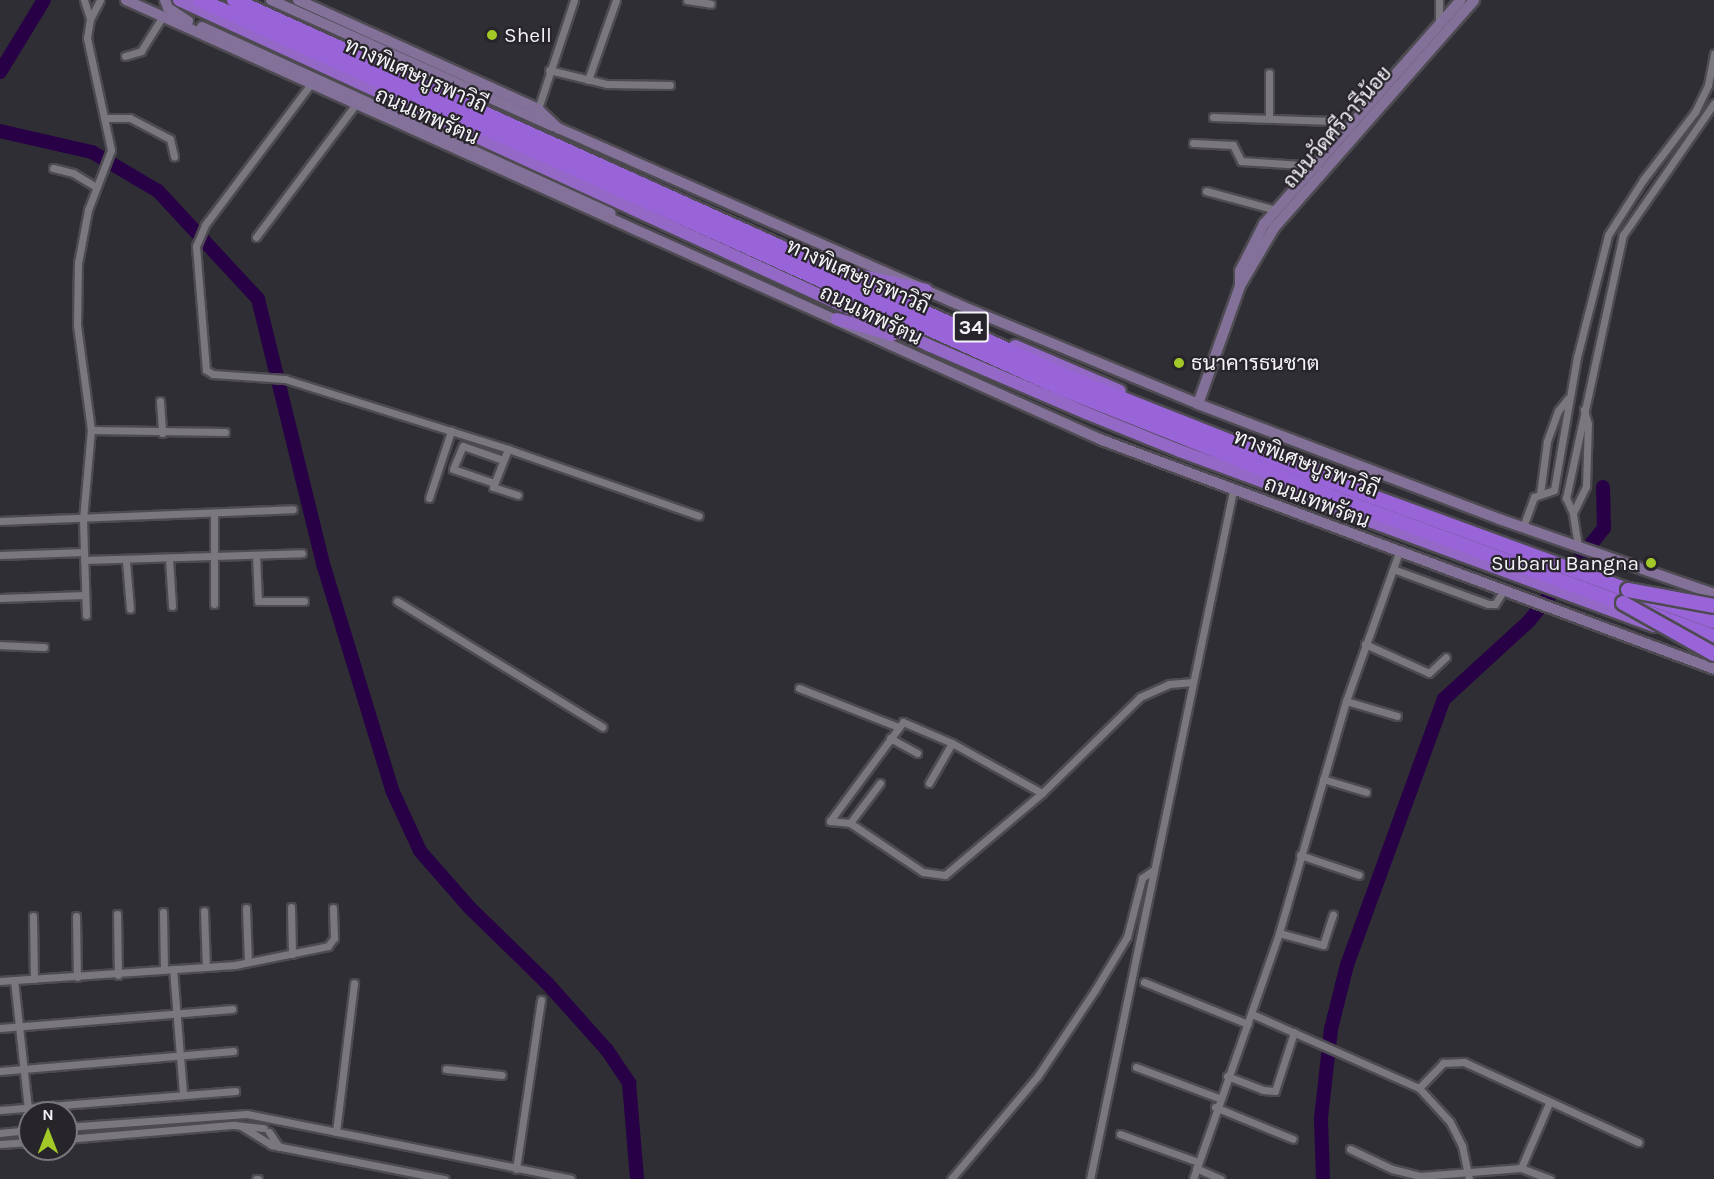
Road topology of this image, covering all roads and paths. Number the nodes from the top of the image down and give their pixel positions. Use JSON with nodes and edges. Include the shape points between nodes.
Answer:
{"nodes":[{"id":1,"x":84,"y":0,"type":"edge"},
{"id":2,"x":100,"y":0,"type":"edge"},
{"id":3,"x":126,"y":0,"type":"edge"},
{"id":4,"x":165,"y":0,"type":"edge"},
{"id":5,"x":179,"y":0,"type":"edge"},
{"id":6,"x":200,"y":0,"type":"edge"},
{"id":7,"x":234,"y":0,"type":"edge"},
{"id":8,"x":244,"y":0,"type":"edge"},
{"id":9,"x":271,"y":0,"type":"edge"},
{"id":10,"x":298,"y":0,"type":"edge"},
{"id":11,"x":574,"y":0,"type":"edge"},
{"id":12,"x":616,"y":0,"type":"edge"},
{"id":13,"x":687,"y":0,"type":"edge"},
{"id":14,"x":1439,"y":0,"type":"edge"},
{"id":15,"x":1461,"y":0,"type":"edge"},
{"id":16,"x":1474,"y":0,"type":"edge"},
{"id":17,"x":711,"y":4,"type":"dead end"},
{"id":18,"x":162,"y":17,"type":"junction"},
{"id":19,"x":90,"y":19,"type":"junction"},
{"id":20,"x":1439,"y":24,"type":"junction"},
{"id":21,"x":1714,"y":54,"type":"edge"},
{"id":22,"x":125,"y":56,"type":"dead end"},
{"id":23,"x":549,"y":70,"type":"junction"},
{"id":24,"x":1269,"y":73,"type":"dead end"},
{"id":25,"x":588,"y":80,"type":"junction"},
{"id":26,"x":670,"y":85,"type":"dead end"},
{"id":27,"x":310,"y":86,"type":"junction"},
{"id":28,"x":1714,"y":103,"type":"edge"},
{"id":29,"x":355,"y":105,"type":"junction"},
{"id":30,"x":538,"y":109,"type":"junction"},
{"id":31,"x":1213,"y":117,"type":"dead end"},
{"id":32,"x":106,"y":118,"type":"junction"},
{"id":33,"x":1269,"y":118,"type":"junction"},
{"id":34,"x":558,"y":128,"type":"junction"},
{"id":35,"x":1348,"y":129,"type":"junction"},
{"id":36,"x":1193,"y":143,"type":"dead end"},
{"id":37,"x":174,"y":157,"type":"dead end"},
{"id":38,"x":1317,"y":166,"type":"junction"},
{"id":39,"x":53,"y":168,"type":"dead end"},
{"id":40,"x":96,"y":187,"type":"junction"},
{"id":41,"x":1206,"y":191,"type":"dead end"},
{"id":42,"x":1276,"y":210,"type":"junction"},
{"id":43,"x":256,"y":237,"type":"dead end"},
{"id":44,"x":685,"y":250,"type":"junction"},
{"id":45,"x":841,"y":271,"type":"junction"},
{"id":46,"x":1596,"y":282,"type":"junction"},
{"id":47,"x":1240,"y":286,"type":"junction"},
{"id":48,"x":1611,"y":286,"type":"junction"},
{"id":49,"x":926,"y":290,"type":"junction"},
{"id":50,"x":837,"y":319,"type":"junction"},
{"id":51,"x":928,"y":345,"type":"junction"},
{"id":52,"x":1568,"y":398,"type":"junction"},
{"id":53,"x":160,"y":401,"type":"dead end"},
{"id":54,"x":1198,"y":404,"type":"junction"},
{"id":55,"x":1583,"y":407,"type":"junction"},
{"id":56,"x":91,"y":430,"type":"junction"},
{"id":57,"x":451,"y":431,"type":"junction"},
{"id":58,"x":225,"y":432,"type":"dead end"},
{"id":59,"x":162,"y":433,"type":"junction"},
{"id":60,"x":508,"y":449,"type":"junction"},
{"id":61,"x":504,"y":460,"type":"junction"},
{"id":62,"x":494,"y":483,"type":"junction"},
{"id":63,"x":1554,"y":490,"type":"junction"},
{"id":64,"x":1233,"y":491,"type":"junction"},
{"id":65,"x":1540,"y":494,"type":"junction"},
{"id":66,"x":518,"y":495,"type":"dead end"},
{"id":67,"x":429,"y":498,"type":"dead end"},
{"id":68,"x":1566,"y":498,"type":"junction"},
{"id":69,"x":293,"y":509,"type":"dead end"},
{"id":70,"x":214,"y":513,"type":"junction"},
{"id":71,"x":1573,"y":513,"type":"junction"},
{"id":72,"x":699,"y":516,"type":"dead end"},
{"id":73,"x":83,"y":519,"type":"junction"},
{"id":74,"x":0,"y":521,"type":"edge"},
{"id":75,"x":1523,"y":527,"type":"junction"},
{"id":76,"x":1578,"y":546,"type":"junction"},
{"id":77,"x":84,"y":552,"type":"junction"},
{"id":78,"x":1398,"y":552,"type":"junction"},
{"id":79,"x":302,"y":553,"type":"dead end"},
{"id":80,"x":0,"y":555,"type":"edge"},
{"id":81,"x":256,"y":555,"type":"junction"},
{"id":82,"x":216,"y":557,"type":"junction"},
{"id":83,"x":170,"y":558,"type":"junction"},
{"id":84,"x":84,"y":560,"type":"junction"},
{"id":85,"x":126,"y":561,"type":"junction"},
{"id":86,"x":1394,"y":569,"type":"junction"},
{"id":87,"x":1503,"y":591,"type":"junction"},
{"id":88,"x":1714,"y":594,"type":"edge"},
{"id":89,"x":85,"y":595,"type":"junction"},
{"id":90,"x":1625,"y":597,"type":"junction"},
{"id":91,"x":0,"y":598,"type":"edge"},
{"id":92,"x":304,"y":601,"type":"dead end"},
{"id":93,"x":397,"y":601,"type":"dead end"},
{"id":94,"x":214,"y":604,"type":"dead end"},
{"id":95,"x":172,"y":606,"type":"dead end"},
{"id":96,"x":1714,"y":606,"type":"edge"},
{"id":97,"x":130,"y":609,"type":"dead end"},
{"id":98,"x":86,"y":615,"type":"dead end"},
{"id":99,"x":1714,"y":617,"type":"edge"},
{"id":100,"x":1714,"y":622,"type":"edge"},
{"id":101,"x":1714,"y":636,"type":"edge"},
{"id":102,"x":1365,"y":644,"type":"junction"},
{"id":103,"x":0,"y":645,"type":"edge"},
{"id":104,"x":44,"y":647,"type":"dead end"},
{"id":105,"x":1714,"y":652,"type":"edge"},
{"id":106,"x":1446,"y":657,"type":"dead end"},
{"id":107,"x":1714,"y":669,"type":"edge"},
{"id":108,"x":1192,"y":682,"type":"junction"},
{"id":109,"x":799,"y":688,"type":"dead end"},
{"id":110,"x":1346,"y":701,"type":"junction"},
{"id":111,"x":1397,"y":716,"type":"dead end"},
{"id":112,"x":898,"y":727,"type":"junction"},
{"id":113,"x":603,"y":728,"type":"dead end"},
{"id":114,"x":890,"y":738,"type":"junction"},
{"id":115,"x":952,"y":743,"type":"junction"},
{"id":116,"x":917,"y":753,"type":"dead end"},
{"id":117,"x":1323,"y":779,"type":"junction"},
{"id":118,"x":880,"y":783,"type":"dead end"},
{"id":119,"x":929,"y":783,"type":"dead end"},
{"id":120,"x":1366,"y":792,"type":"dead end"},
{"id":121,"x":1042,"y":793,"type":"junction"},
{"id":122,"x":850,"y":824,"type":"junction"},
{"id":123,"x":1300,"y":855,"type":"junction"},
{"id":124,"x":1152,"y":871,"type":"junction"},
{"id":125,"x":1359,"y":875,"type":"dead end"},
{"id":126,"x":291,"y":907,"type":"dead end"},
{"id":127,"x":246,"y":908,"type":"dead end"},
{"id":128,"x":333,"y":908,"type":"dead end"},
{"id":129,"x":204,"y":911,"type":"dead end"},
{"id":130,"x":163,"y":912,"type":"dead end"},
{"id":131,"x":117,"y":914,"type":"dead end"},
{"id":132,"x":1333,"y":915,"type":"dead end"},
{"id":133,"x":33,"y":916,"type":"dead end"},
{"id":134,"x":76,"y":916,"type":"dead end"},
{"id":135,"x":1279,"y":933,"type":"junction"},
{"id":136,"x":292,"y":954,"type":"junction"},
{"id":137,"x":248,"y":962,"type":"junction"},
{"id":138,"x":206,"y":967,"type":"junction"},
{"id":139,"x":173,"y":969,"type":"junction"},
{"id":140,"x":164,"y":970,"type":"junction"},
{"id":141,"x":118,"y":975,"type":"junction"},
{"id":142,"x":77,"y":977,"type":"junction"},
{"id":143,"x":34,"y":979,"type":"junction"},
{"id":144,"x":14,"y":980,"type":"junction"},
{"id":145,"x":0,"y":981,"type":"edge"},
{"id":146,"x":1144,"y":982,"type":"dead end"},
{"id":147,"x":354,"y":983,"type":"dead end"},
{"id":148,"x":541,"y":1000,"type":"dead end"},
{"id":149,"x":232,"y":1009,"type":"dead end"},
{"id":150,"x":177,"y":1013,"type":"junction"},
{"id":151,"x":1252,"y":1014,"type":"junction"},
{"id":152,"x":1248,"y":1024,"type":"junction"},
{"id":153,"x":18,"y":1026,"type":"junction"},
{"id":154,"x":0,"y":1028,"type":"edge"},
{"id":155,"x":1294,"y":1032,"type":"junction"},
{"id":156,"x":233,"y":1051,"type":"dead end"},
{"id":157,"x":180,"y":1054,"type":"junction"},
{"id":158,"x":1136,"y":1067,"type":"dead end"},
{"id":159,"x":23,"y":1069,"type":"junction"},
{"id":160,"x":446,"y":1069,"type":"dead end"},
{"id":161,"x":0,"y":1071,"type":"edge"},
{"id":162,"x":502,"y":1074,"type":"dead end"},
{"id":163,"x":1227,"y":1076,"type":"junction"},
{"id":164,"x":1419,"y":1088,"type":"junction"},
{"id":165,"x":235,"y":1091,"type":"dead end"},
{"id":166,"x":183,"y":1094,"type":"junction"},
{"id":167,"x":1219,"y":1098,"type":"junction"},
{"id":168,"x":27,"y":1101,"type":"edge"},
{"id":169,"x":78,"y":1103,"type":"edge"},
{"id":170,"x":1549,"y":1103,"type":"junction"},
{"id":171,"x":1215,"y":1107,"type":"junction"},
{"id":172,"x":18,"y":1109,"type":"edge"},
{"id":173,"x":0,"y":1110,"type":"edge"},
{"id":174,"x":78,"y":1126,"type":"edge"},
{"id":175,"x":241,"y":1126,"type":"junction"},
{"id":176,"x":18,"y":1131,"type":"edge"},
{"id":177,"x":336,"y":1132,"type":"junction"},
{"id":178,"x":0,"y":1133,"type":"edge"},
{"id":179,"x":1120,"y":1134,"type":"dead end"},
{"id":180,"x":78,"y":1138,"type":"edge"},
{"id":181,"x":1293,"y":1139,"type":"dead end"},
{"id":182,"x":1638,"y":1142,"type":"dead end"},
{"id":183,"x":18,"y":1143,"type":"edge"},
{"id":184,"x":0,"y":1144,"type":"edge"},
{"id":185,"x":279,"y":1147,"type":"junction"},
{"id":186,"x":1350,"y":1149,"type":"dead end"},
{"id":187,"x":1197,"y":1166,"type":"junction"},
{"id":188,"x":1521,"y":1168,"type":"junction"},
{"id":189,"x":516,"y":1169,"type":"junction"},
{"id":190,"x":1469,"y":1176,"type":"edge"},
{"id":191,"x":422,"y":1178,"type":"edge"},
{"id":192,"x":443,"y":1179,"type":"edge"},
{"id":193,"x":570,"y":1179,"type":"edge"},
{"id":194,"x":951,"y":1179,"type":"edge"},
{"id":195,"x":1090,"y":1179,"type":"edge"},
{"id":196,"x":1193,"y":1179,"type":"edge"},
{"id":197,"x":1221,"y":1179,"type":"edge"},
{"id":198,"x":1550,"y":1179,"type":"edge"}],
"edges":[{"from":1,"to":19,"type":"street"},
{"from":2,"to":19,"type":"street"},
{"from":3,"to":18,"type":"main road","name":"ถนนเทพรัตน","number":"34"},
{"from":4,"to":44,"type":"main road","via":[[178,17],[567,190]]},
{"from":5,"to":51,"type":"highway","name":"ถนนเทพรัตน","number":"34"},
{"from":6,"to":90,"type":"highway","name":"ทางพิเศษบูรพาวิถี","via":[[1060,388],[1327,495]]},
{"from":7,"to":90,"type":"highway","name":"ทางพิเศษบูรพาวิถี","via":[[1070,378]]},
{"from":8,"to":45,"type":"highway","name":"ถนนเทพรัตน","number":"34"},
{"from":9,"to":34,"type":"main road"},
{"from":10,"to":30,"type":"main road","name":"ถนนเทพรัตน","number":"34"},
{"from":11,"to":23,"type":"street"},
{"from":12,"to":25,"type":"street"},
{"from":13,"to":17,"type":"street"},
{"from":14,"to":20,"type":"street"},
{"from":15,"to":20,"type":"main road","name":"ถนนวัดศรีวารีน้อย"},
{"from":16,"to":47,"type":"main road","name":"ถนนวัดศรีวารีน้อย","via":[[1274,228]]},
{"from":18,"to":22,"type":"street","via":[[141,51]]},
{"from":18,"to":27,"type":"main road","name":"ถนนเทพรัตน","number":"34"},
{"from":19,"to":32,"type":"street","via":[[88,50]]},
{"from":20,"to":35,"type":"main road","name":"ถนนวัดศรีวารีน้อย"},
{"from":21,"to":46,"type":"street","via":[[1708,85],[1695,112],[1643,180],[1608,235]]},
{"from":23,"to":25,"type":"street"},
{"from":23,"to":30,"type":"street"},
{"from":24,"to":33,"type":"street"},
{"from":25,"to":26,"type":"street"},
{"from":27,"to":29,"type":"main road","name":"ถนนเทพรัตน","number":"34"},
{"from":27,"to":57,"type":"street","via":[[205,225],[196,246],[206,370],[213,374],[285,380]]},
{"from":28,"to":48,"type":"street","via":[[1623,235]]},
{"from":29,"to":43,"type":"street"},
{"from":29,"to":44,"type":"main road","name":"ถนนเทพรัตน","number":"34"},
{"from":30,"to":34,"type":"main road","name":"ถนนเทพรัตน","number":"34"},
{"from":31,"to":33,"type":"street"},
{"from":32,"to":37,"type":"street","via":[[130,118],[170,139]]},
{"from":32,"to":40,"type":"street","via":[[111,150]]},
{"from":33,"to":35,"type":"street","via":[[1334,121]]},
{"from":34,"to":49,"type":"main road","name":"ถนนเทพรัตน","number":"34"},
{"from":35,"to":38,"type":"main road","name":"ถนนวัดศรีวารีน้อย"},
{"from":36,"to":38,"type":"street","via":[[1233,145],[1241,161]]},
{"from":38,"to":42,"type":"main road","name":"ถนนวัดศรีวารีน้อย"},
{"from":39,"to":40,"type":"street","via":[[73,173]]},
{"from":40,"to":56,"type":"street","via":[[79,255],[77,315]]},
{"from":41,"to":42,"type":"street"},
{"from":42,"to":47,"type":"main road","name":"ถนนวัดศรีวารีน้อย","via":[[1239,270]]},
{"from":44,"to":50,"type":"main road","name":"ถนนเทพรัตน","number":"34"},
{"from":45,"to":49,"type":"highway"},
{"from":45,"to":99,"type":"highway","name":"ถนนเทพรัตน","number":"34","via":[[1190,421]]},
{"from":46,"to":48,"type":"street"},
{"from":46,"to":52,"type":"street"},
{"from":47,"to":54,"type":"main road","name":"ถนนวัดศรีวารีน้อย"},
{"from":48,"to":55,"type":"street"},
{"from":49,"to":54,"type":"main road","name":"ถนนเทพรัตน","number":"34"},
{"from":50,"to":51,"type":"highway"},
{"from":50,"to":64,"type":"main road","name":"ถนนเทพรัตน","number":"34","via":[[951,375]]},
{"from":51,"to":105,"type":"highway","name":"ถนนเทพรัตน","number":"34","via":[[1180,451]]},
{"from":52,"to":63,"type":"street"},
{"from":52,"to":65,"type":"street","via":[[1558,411],[1547,441]]},
{"from":53,"to":59,"type":"street"},
{"from":54,"to":75,"type":"main road","name":"ถนนเทพรัตน","number":"34"},
{"from":55,"to":68,"type":"street"},
{"from":55,"to":71,"type":"street","via":[[1588,424],[1586,486]]},
{"from":56,"to":59,"type":"street"},
{"from":56,"to":73,"type":"street"},
{"from":57,"to":60,"type":"street"},
{"from":57,"to":67,"type":"street"},
{"from":58,"to":59,"type":"street"},
{"from":60,"to":61,"type":"street"},
{"from":60,"to":72,"type":"street"},
{"from":61,"to":62,"type":"street"},
{"from":61,"to":62,"type":"street","via":[[463,446],[453,469]]},
{"from":62,"to":66,"type":"street","via":[[493,487]]},
{"from":63,"to":65,"type":"street"},
{"from":63,"to":68,"type":"street"},
{"from":64,"to":78,"type":"main road","name":"ถนนเทพรัตน","number":"34"},
{"from":64,"to":108,"type":"street"},
{"from":65,"to":75,"type":"street","via":[[1530,505]]},
{"from":68,"to":71,"type":"street"},
{"from":69,"to":70,"type":"street"},
{"from":70,"to":73,"type":"street"},
{"from":70,"to":82,"type":"street"},
{"from":71,"to":76,"type":"street"},
{"from":73,"to":74,"type":"street"},
{"from":73,"to":77,"type":"street"},
{"from":75,"to":76,"type":"main road","name":"ถนนเทพรัตน","number":"34"},
{"from":76,"to":88,"type":"main road","name":"ถนนเทพรัตน","number":"34"},
{"from":77,"to":80,"type":"street"},
{"from":77,"to":84,"type":"street"},
{"from":78,"to":86,"type":"street"},
{"from":78,"to":87,"type":"main road","name":"ถนนเทพรัตน","number":"34"},
{"from":79,"to":81,"type":"street"},
{"from":81,"to":82,"type":"street"},
{"from":81,"to":92,"type":"street","via":[[258,601]]},
{"from":82,"to":83,"type":"street"},
{"from":82,"to":94,"type":"street"},
{"from":83,"to":85,"type":"street"},
{"from":83,"to":95,"type":"street"},
{"from":84,"to":85,"type":"street"},
{"from":84,"to":89,"type":"street"},
{"from":85,"to":97,"type":"street"},
{"from":86,"to":87,"type":"street","via":[[1488,604],[1495,604]]},
{"from":86,"to":102,"type":"street"},
{"from":87,"to":107,"type":"main road","name":"ถนนเทพรัตน","number":"34"},
{"from":89,"to":91,"type":"street"},
{"from":89,"to":98,"type":"street"},
{"from":90,"to":96,"type":"highway","bridge":true},
{"from":90,"to":100,"type":"highway","name":"ทางพิเศษบูรพาวิถี","bridge":true},
{"from":90,"to":101,"type":"highway","name":"ทางพิเศษบูรพาวิถี","bridge":true},
{"from":90,"to":105,"type":"highway","bridge":true},
{"from":93,"to":113,"type":"street"},
{"from":102,"to":106,"type":"street","via":[[1429,673]]},
{"from":102,"to":110,"type":"street"},
{"from":103,"to":104,"type":"street"},
{"from":108,"to":121,"type":"street","via":[[1169,684],[1140,698]]},
{"from":108,"to":124,"type":"street"},
{"from":109,"to":112,"type":"street"},
{"from":110,"to":111,"type":"street"},
{"from":110,"to":117,"type":"street"},
{"from":112,"to":114,"type":"street"},
{"from":112,"to":115,"type":"street","via":[[907,722]]},
{"from":114,"to":116,"type":"street"},
{"from":114,"to":122,"type":"street","via":[[830,821]]},
{"from":115,"to":119,"type":"street"},
{"from":115,"to":121,"type":"street"},
{"from":117,"to":120,"type":"street"},
{"from":117,"to":123,"type":"street"},
{"from":118,"to":122,"type":"street"},
{"from":121,"to":122,"type":"street","via":[[945,875],[923,872]]},
{"from":123,"to":125,"type":"street"},
{"from":123,"to":135,"type":"street"},
{"from":124,"to":194,"type":"street","via":[[1142,879],[1127,937],[1095,990],[1037,1077]]},
{"from":124,"to":195,"type":"street"},
{"from":126,"to":136,"type":"street"},
{"from":127,"to":137,"type":"street"},
{"from":128,"to":136,"type":"street","via":[[331,945]]},
{"from":129,"to":138,"type":"street"},
{"from":130,"to":140,"type":"street"},
{"from":131,"to":141,"type":"street"},
{"from":132,"to":135,"type":"street","via":[[1323,945]]},
{"from":133,"to":143,"type":"street"},
{"from":134,"to":142,"type":"street"},
{"from":135,"to":151,"type":"street"},
{"from":136,"to":137,"type":"street"},
{"from":137,"to":138,"type":"street"},
{"from":138,"to":139,"type":"street"},
{"from":139,"to":140,"type":"street"},
{"from":139,"to":150,"type":"street"},
{"from":140,"to":141,"type":"street"},
{"from":141,"to":142,"type":"street"},
{"from":142,"to":143,"type":"street"},
{"from":143,"to":144,"type":"street"},
{"from":144,"to":145,"type":"street"},
{"from":144,"to":153,"type":"street"},
{"from":146,"to":152,"type":"street"},
{"from":147,"to":177,"type":"street"},
{"from":148,"to":189,"type":"street"},
{"from":149,"to":150,"type":"street"},
{"from":150,"to":153,"type":"street"},
{"from":150,"to":157,"type":"street"},
{"from":151,"to":152,"type":"street"},
{"from":151,"to":155,"type":"street"},
{"from":152,"to":163,"type":"street"},
{"from":153,"to":154,"type":"street"},
{"from":153,"to":159,"type":"street"},
{"from":155,"to":163,"type":"street","via":[[1275,1091]]},
{"from":155,"to":164,"type":"street"},
{"from":156,"to":157,"type":"street"},
{"from":157,"to":159,"type":"street"},
{"from":157,"to":166,"type":"street"},
{"from":158,"to":167,"type":"street"},
{"from":159,"to":161,"type":"street"},
{"from":159,"to":168,"type":"street"},
{"from":160,"to":162,"type":"street"},
{"from":163,"to":167,"type":"street"},
{"from":164,"to":170,"type":"street","via":[[1443,1064],[1456,1061]]},
{"from":164,"to":190,"type":"street","via":[[1450,1122],[1462,1146]]},
{"from":165,"to":166,"type":"street"},
{"from":166,"to":169,"type":"street"},
{"from":167,"to":171,"type":"street"},
{"from":170,"to":182,"type":"street"},
{"from":170,"to":188,"type":"street"},
{"from":171,"to":181,"type":"street"},
{"from":171,"to":187,"type":"street"},
{"from":172,"to":173,"type":"street"},
{"from":174,"to":177,"type":"street","via":[[239,1114]]},
{"from":175,"to":180,"type":"street"},
{"from":175,"to":185,"type":"street","via":[[261,1141]]},
{"from":175,"to":185,"type":"street","via":[[267,1130]]},
{"from":176,"to":178,"type":"street"},
{"from":177,"to":189,"type":"street"},
{"from":179,"to":187,"type":"street"},
{"from":183,"to":184,"type":"street"},
{"from":185,"to":191,"type":"street"},
{"from":186,"to":190,"type":"street","via":[[1404,1173]]},
{"from":187,"to":196,"type":"street"},
{"from":187,"to":197,"type":"street"},
{"from":188,"to":190,"type":"street"},
{"from":188,"to":198,"type":"street"},
{"from":189,"to":193,"type":"street"},
{"from":191,"to":192,"type":"street"}]}
